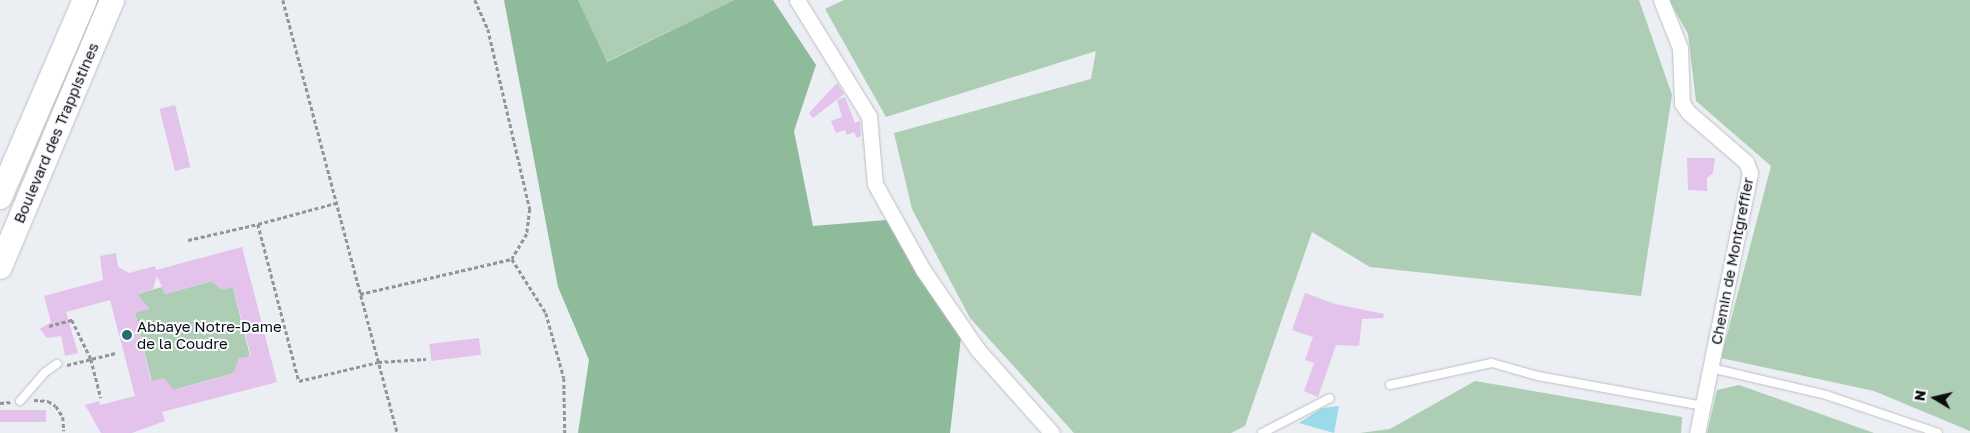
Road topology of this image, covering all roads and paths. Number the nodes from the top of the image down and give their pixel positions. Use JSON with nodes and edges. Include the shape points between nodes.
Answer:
{"nodes":[{"id":1,"x":85,"y":0,"type":"edge"},
{"id":2,"x":112,"y":0,"type":"edge"},
{"id":3,"x":283,"y":0,"type":"edge"},
{"id":4,"x":475,"y":0,"type":"edge"},
{"id":5,"x":797,"y":0,"type":"edge"},
{"id":6,"x":1661,"y":0,"type":"edge"},
{"id":7,"x":0,"y":197,"type":"edge"},
{"id":8,"x":336,"y":203,"type":"junction"},
{"id":9,"x":258,"y":224,"type":"junction"},
{"id":10,"x":188,"y":240,"type":"dead end"},
{"id":11,"x":512,"y":259,"type":"junction"},
{"id":12,"x":0,"y":267,"type":"edge"},
{"id":13,"x":360,"y":294,"type":"junction"},
{"id":14,"x":49,"y":326,"type":"dead end"},
{"id":15,"x":116,"y":354,"type":"dead end"},
{"id":16,"x":91,"y":359,"type":"junction"},
{"id":17,"x":426,"y":360,"type":"dead end"},
{"id":18,"x":378,"y":362,"type":"junction"},
{"id":19,"x":60,"y":365,"type":"joint"},
{"id":20,"x":1711,"y":368,"type":"junction"},
{"id":21,"x":1390,"y":385,"type":"dead end"},
{"id":22,"x":101,"y":398,"type":"dead end"},
{"id":23,"x":1330,"y":398,"type":"dead end"},
{"id":24,"x":20,"y":401,"type":"joint"},
{"id":25,"x":1702,"y":406,"type":"junction"},
{"id":26,"x":64,"y":430,"type":"dead end"},
{"id":27,"x":397,"y":433,"type":"edge"},
{"id":28,"x":565,"y":433,"type":"edge"},
{"id":29,"x":1052,"y":433,"type":"edge"},
{"id":30,"x":1262,"y":433,"type":"edge"},
{"id":31,"x":1697,"y":433,"type":"edge"},
{"id":32,"x":1938,"y":433,"type":"edge"}],
"edges":[{"from":1,"to":7,"type":"main road","name":"Boulevard des Trappistines"},
{"from":2,"to":12,"type":"main road","name":"Boulevard des Trappistines"},
{"from":3,"to":8,"type":"path"},
{"from":4,"to":11,"type":"path","via":[[488,29],[530,209],[527,234]]},
{"from":5,"to":29,"type":"street","via":[[869,116],[875,184],[923,270],[978,350]]},
{"from":6,"to":20,"type":"street","name":"Chemin de Montgreffier","via":[[1680,48],[1682,103],[1746,162],[1750,173]]},
{"from":8,"to":9,"type":"path"},
{"from":8,"to":13,"type":"path"},
{"from":9,"to":10,"type":"path"},
{"from":9,"to":18,"type":"path","via":[[299,382]]},
{"from":11,"to":13,"type":"path"},
{"from":11,"to":28,"type":"path","via":[[546,313],[564,378]]},
{"from":13,"to":18,"type":"path"},
{"from":14,"to":16,"type":"path","via":[[72,320]]},
{"from":15,"to":16,"type":"path"},
{"from":16,"to":19,"type":"path"},
{"from":16,"to":22,"type":"path"},
{"from":17,"to":18,"type":"path"},
{"from":18,"to":27,"type":"path"},
{"from":19,"to":24,"type":"lane","via":[[44,373]]},
{"from":20,"to":25,"type":"street","name":"Chemin de Montgreffier"},
{"from":20,"to":32,"type":"lane","via":[[1826,395]]},
{"from":21,"to":25,"type":"lane","via":[[1492,362],[1538,376]]},
{"from":23,"to":30,"type":"lane"},
{"from":24,"to":26,"type":"path","via":[[53,403],[63,417]]},
{"from":25,"to":31,"type":"street","name":"Chemin de Montgreffier"}]}
